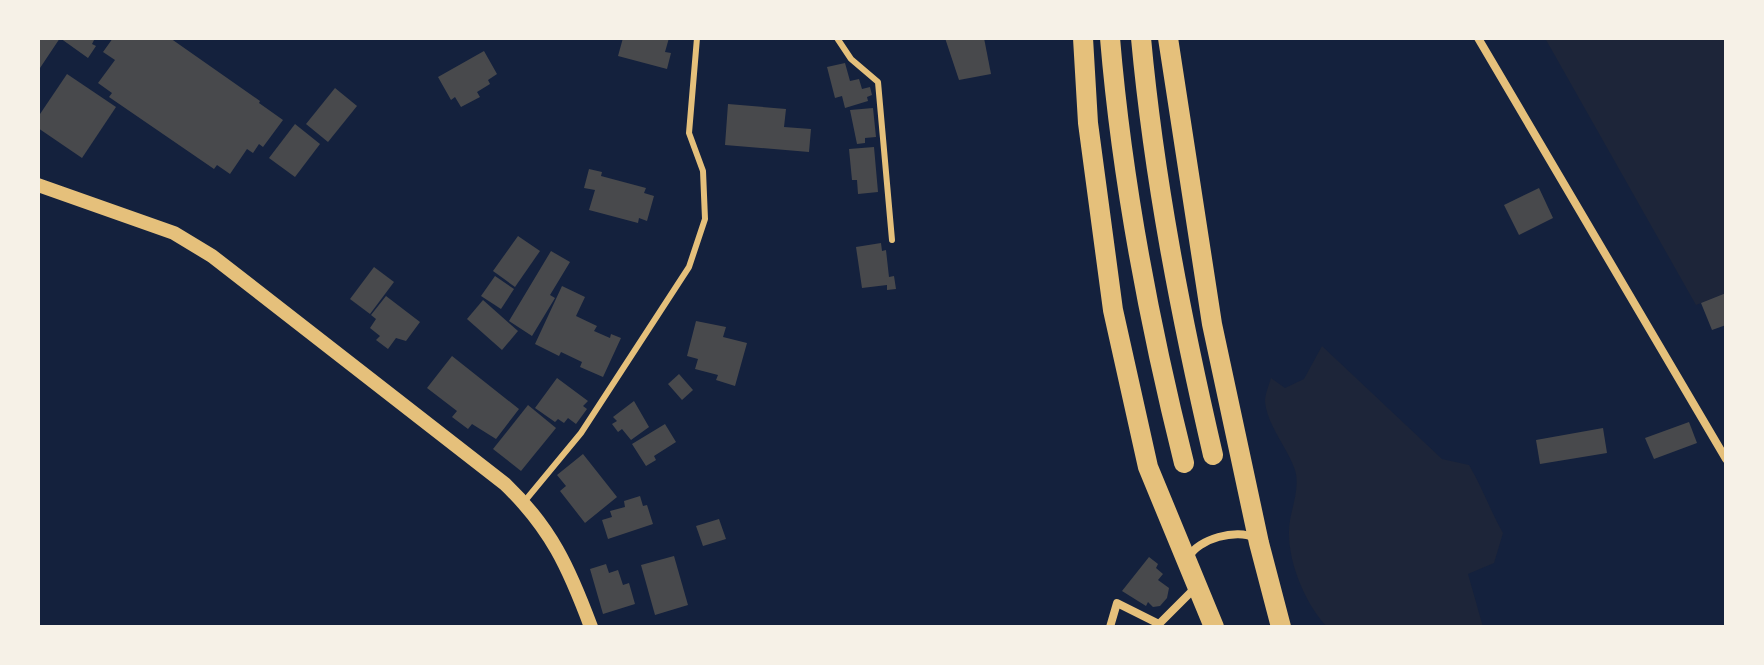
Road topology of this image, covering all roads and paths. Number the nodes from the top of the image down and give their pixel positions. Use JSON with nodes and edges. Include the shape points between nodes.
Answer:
{"nodes":[{"id":1,"x":697,"y":38,"type":"edge"},
{"id":2,"x":837,"y":38,"type":"edge"},
{"id":3,"x":1083,"y":38,"type":"edge"},
{"id":4,"x":1110,"y":38,"type":"edge"},
{"id":5,"x":1141,"y":38,"type":"edge"},
{"id":6,"x":1168,"y":38,"type":"edge"},
{"id":7,"x":1478,"y":38,"type":"edge"},
{"id":8,"x":38,"y":185,"type":"edge"},
{"id":9,"x":892,"y":240,"type":"dead end"},
{"id":10,"x":1213,"y":455,"type":"dead end"},
{"id":11,"x":1726,"y":459,"type":"edge"},
{"id":12,"x":1184,"y":463,"type":"dead end"},
{"id":13,"x":524,"y":502,"type":"junction"},
{"id":14,"x":1259,"y":543,"type":"junction"},
{"id":15,"x":1188,"y":561,"type":"junction"},
{"id":16,"x":1197,"y":585,"type":"junction"},
{"id":17,"x":591,"y":627,"type":"edge"},
{"id":18,"x":1110,"y":627,"type":"edge"},
{"id":19,"x":1214,"y":627,"type":"edge"},
{"id":20,"x":1281,"y":627,"type":"edge"}],
"edges":[{"from":1,"to":13,"type":"lane","via":[[689,133],[703,171],[705,219],[689,267],[581,433]]},
{"from":2,"to":9,"type":"lane","via":[[851,59],[878,82]]},
{"from":3,"to":15,"type":"main road","via":[[1088,123],[1113,310],[1148,467]]},
{"from":4,"to":12,"type":"main road","via":[[1116,113],[1151,326]]},
{"from":5,"to":10,"type":"main road","via":[[1159,192]]},
{"from":6,"to":14,"type":"main road","via":[[1212,324]]},
{"from":7,"to":11,"type":"street"},
{"from":8,"to":13,"type":"street","via":[[174,233],[212,256]]},
{"from":13,"to":17,"type":"street","via":[[560,552]]},
{"from":14,"to":15,"type":"street","via":[[1240,534],[1201,543]]},
{"from":14,"to":20,"type":"main road"},
{"from":15,"to":16,"type":"main road"},
{"from":16,"to":18,"type":"street","via":[[1159,624],[1117,603]]},
{"from":16,"to":19,"type":"main road"}]}
